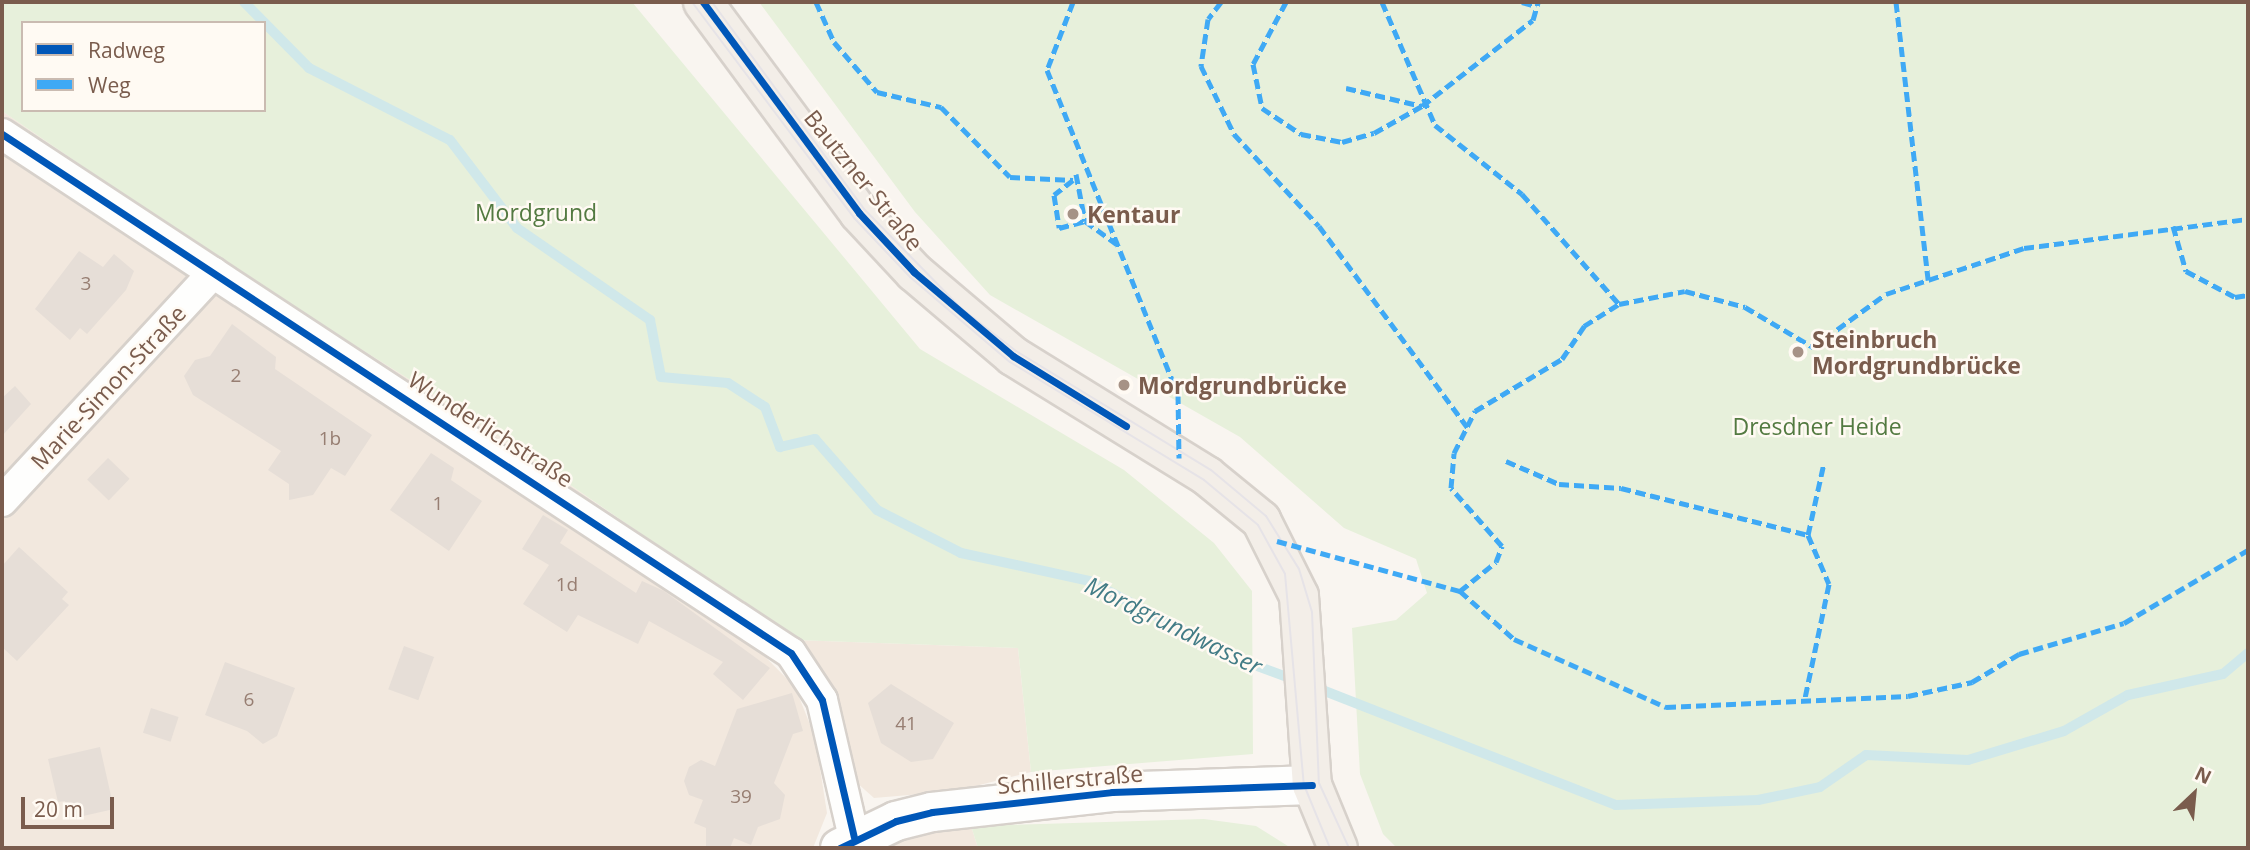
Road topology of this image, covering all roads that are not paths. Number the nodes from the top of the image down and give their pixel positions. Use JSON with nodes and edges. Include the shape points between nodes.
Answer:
{"nodes":[{"id":1,"x":703,"y":2,"type":"edge"},
{"id":2,"x":2,"y":134,"type":"edge"},
{"id":3,"x":214,"y":273,"type":"junction"},
{"id":4,"x":2,"y":501,"type":"edge"},
{"id":5,"x":1310,"y":769,"type":"junction"},
{"id":6,"x":847,"y":843,"type":"edge"},
{"id":7,"x":1338,"y":848,"type":"edge"}],
"edges":[{"from":1,"to":5,"type":"main road","name":"Bautzner Straße","via":[[852,204],[914,272],[1013,356],[1236,495],[1277,541],[1303,614]]},
{"from":2,"to":3,"type":"street","name":"Wunderlichstraße"},
{"from":3,"to":4,"type":"street","name":"Marie-Simon-Straße"},
{"from":3,"to":6,"type":"street","name":"Wunderlichstraße","via":[[791,653],[822,700]]},
{"from":5,"to":6,"type":"street","name":"Schillerstraße","via":[[932,812]]},
{"from":5,"to":7,"type":"main road"}]}
